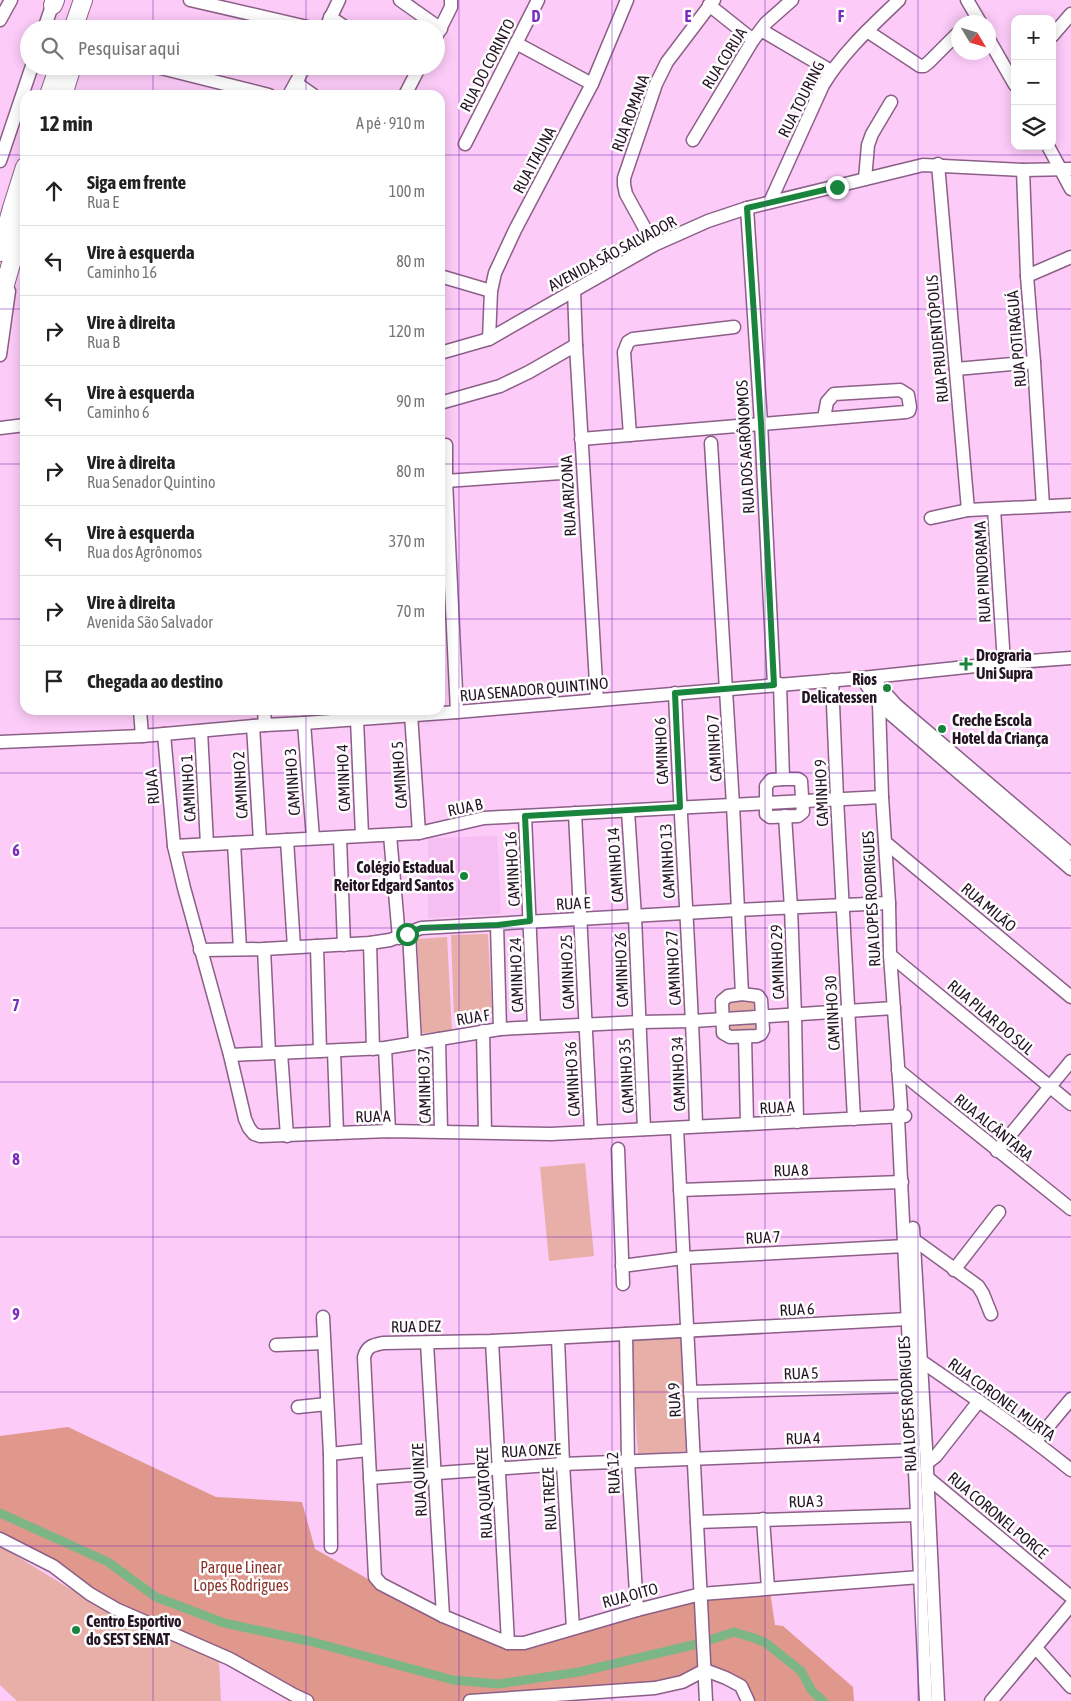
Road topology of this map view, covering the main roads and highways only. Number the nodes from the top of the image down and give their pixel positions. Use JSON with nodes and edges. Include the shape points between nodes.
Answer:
{"nodes":[{"id":1,"x":83,"y":0,"type":"edge"},
{"id":2,"x":96,"y":0,"type":"edge"},
{"id":3,"x":75,"y":20,"type":"edge"},
{"id":4,"x":89,"y":20,"type":"edge"},
{"id":5,"x":56,"y":75,"type":"edge"},
{"id":6,"x":69,"y":75,"type":"edge"},
{"id":7,"x":51,"y":90,"type":"edge"},
{"id":8,"x":65,"y":90,"type":"edge"},
{"id":9,"x":20,"y":183,"type":"edge"},
{"id":10,"x":20,"y":231,"type":"edge"},
{"id":11,"x":0,"y":252,"type":"edge"},
{"id":12,"x":0,"y":302,"type":"edge"}],
"edges":[{"from":1,"to":3,"type":"highway"},
{"from":2,"to":4,"type":"highway"},
{"from":5,"to":7,"type":"highway"},
{"from":6,"to":8,"type":"highway"},
{"from":9,"to":11,"type":"highway"},
{"from":10,"to":12,"type":"highway"}]}
